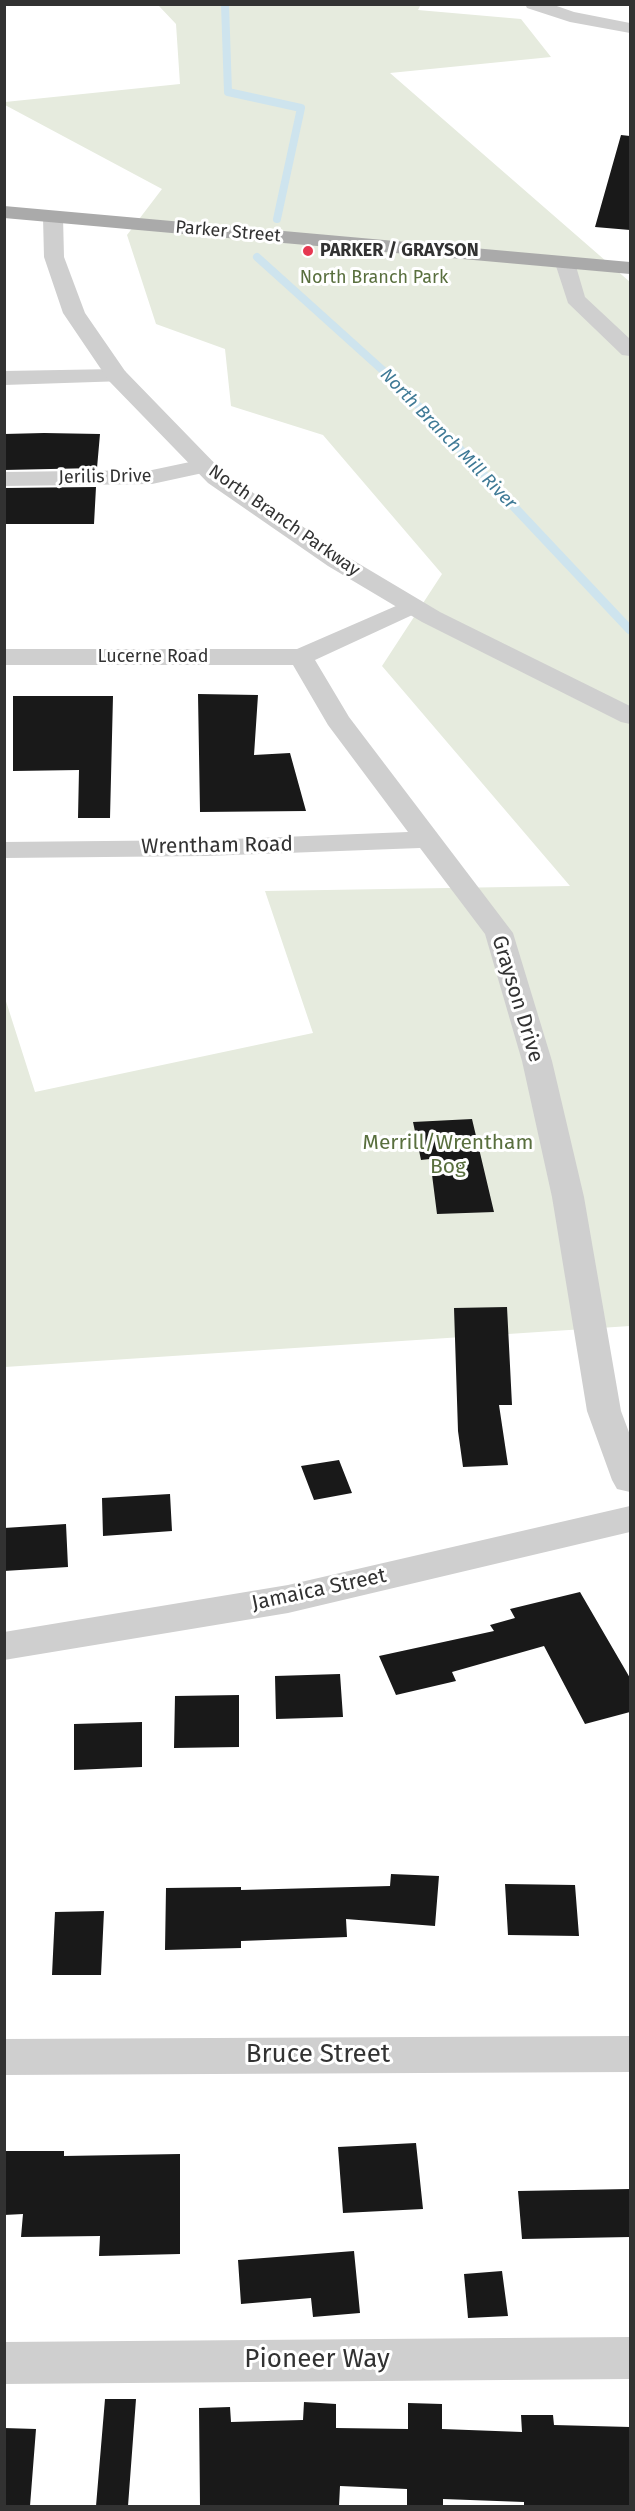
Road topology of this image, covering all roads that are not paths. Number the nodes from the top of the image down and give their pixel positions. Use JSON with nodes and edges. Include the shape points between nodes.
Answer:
{"nodes":[{"id":1,"x":533,"y":4,"type":"edge"},
{"id":2,"x":630,"y":28,"type":"edge"},
{"id":3,"x":4,"y":212,"type":"edge"},
{"id":4,"x":53,"y":217,"type":"junction"},
{"id":5,"x":565,"y":262,"type":"junction"},
{"id":6,"x":630,"y":268,"type":"edge"},
{"id":7,"x":630,"y":350,"type":"edge"},
{"id":8,"x":117,"y":376,"type":"junction"},
{"id":9,"x":4,"y":378,"type":"edge"},
{"id":10,"x":204,"y":466,"type":"junction"},
{"id":11,"x":4,"y":479,"type":"edge"},
{"id":12,"x":412,"y":606,"type":"junction"},
{"id":13,"x":4,"y":657,"type":"edge"},
{"id":14,"x":301,"y":657,"type":"junction"},
{"id":15,"x":630,"y":716,"type":"edge"},
{"id":16,"x":429,"y":839,"type":"junction"},
{"id":17,"x":4,"y":850,"type":"edge"},
{"id":18,"x":630,"y":1480,"type":"edge"},
{"id":19,"x":630,"y":1519,"type":"edge"},
{"id":20,"x":4,"y":1646,"type":"edge"},
{"id":21,"x":630,"y":2054,"type":"edge"},
{"id":22,"x":4,"y":2057,"type":"edge"},
{"id":23,"x":630,"y":2358,"type":"edge"},
{"id":24,"x":4,"y":2363,"type":"edge"}],
"edges":[{"from":1,"to":2,"type":"street","via":[[570,17]]},
{"from":3,"to":4,"type":"main road","name":"Parker Street"},
{"from":4,"to":5,"type":"main road","name":"Parker Street"},
{"from":4,"to":8,"type":"street","name":"North Branch Parkway","via":[[54,257],[74,313]]},
{"from":5,"to":6,"type":"main road","name":"Parker Street"},
{"from":5,"to":7,"type":"street","via":[[575,299]]},
{"from":8,"to":9,"type":"street"},
{"from":8,"to":10,"type":"street","name":"North Branch Parkway"},
{"from":10,"to":11,"type":"street","name":"Jerilis Drive","via":[[152,477]]},
{"from":10,"to":12,"type":"street","name":"North Branch Parkway","via":[[337,561]]},
{"from":12,"to":14,"type":"street"},
{"from":12,"to":15,"type":"street","name":"North Branch Parkway"},
{"from":13,"to":14,"type":"street","name":"Lucerne Road"},
{"from":14,"to":16,"type":"street","name":"Grayson Drive","via":[[337,719]]},
{"from":16,"to":17,"type":"street","name":"Wrentham Road","via":[[206,848]]},
{"from":16,"to":18,"type":"street","name":"Grayson Drive","via":[[499,933],[537,1061],[568,1197],[604,1411]]},
{"from":19,"to":20,"type":"street","name":"Jamaica Street","via":[[288,1599]]},
{"from":21,"to":22,"type":"street","name":"Bruce Street"},
{"from":23,"to":24,"type":"street","name":"Pioneer Way"}]}
